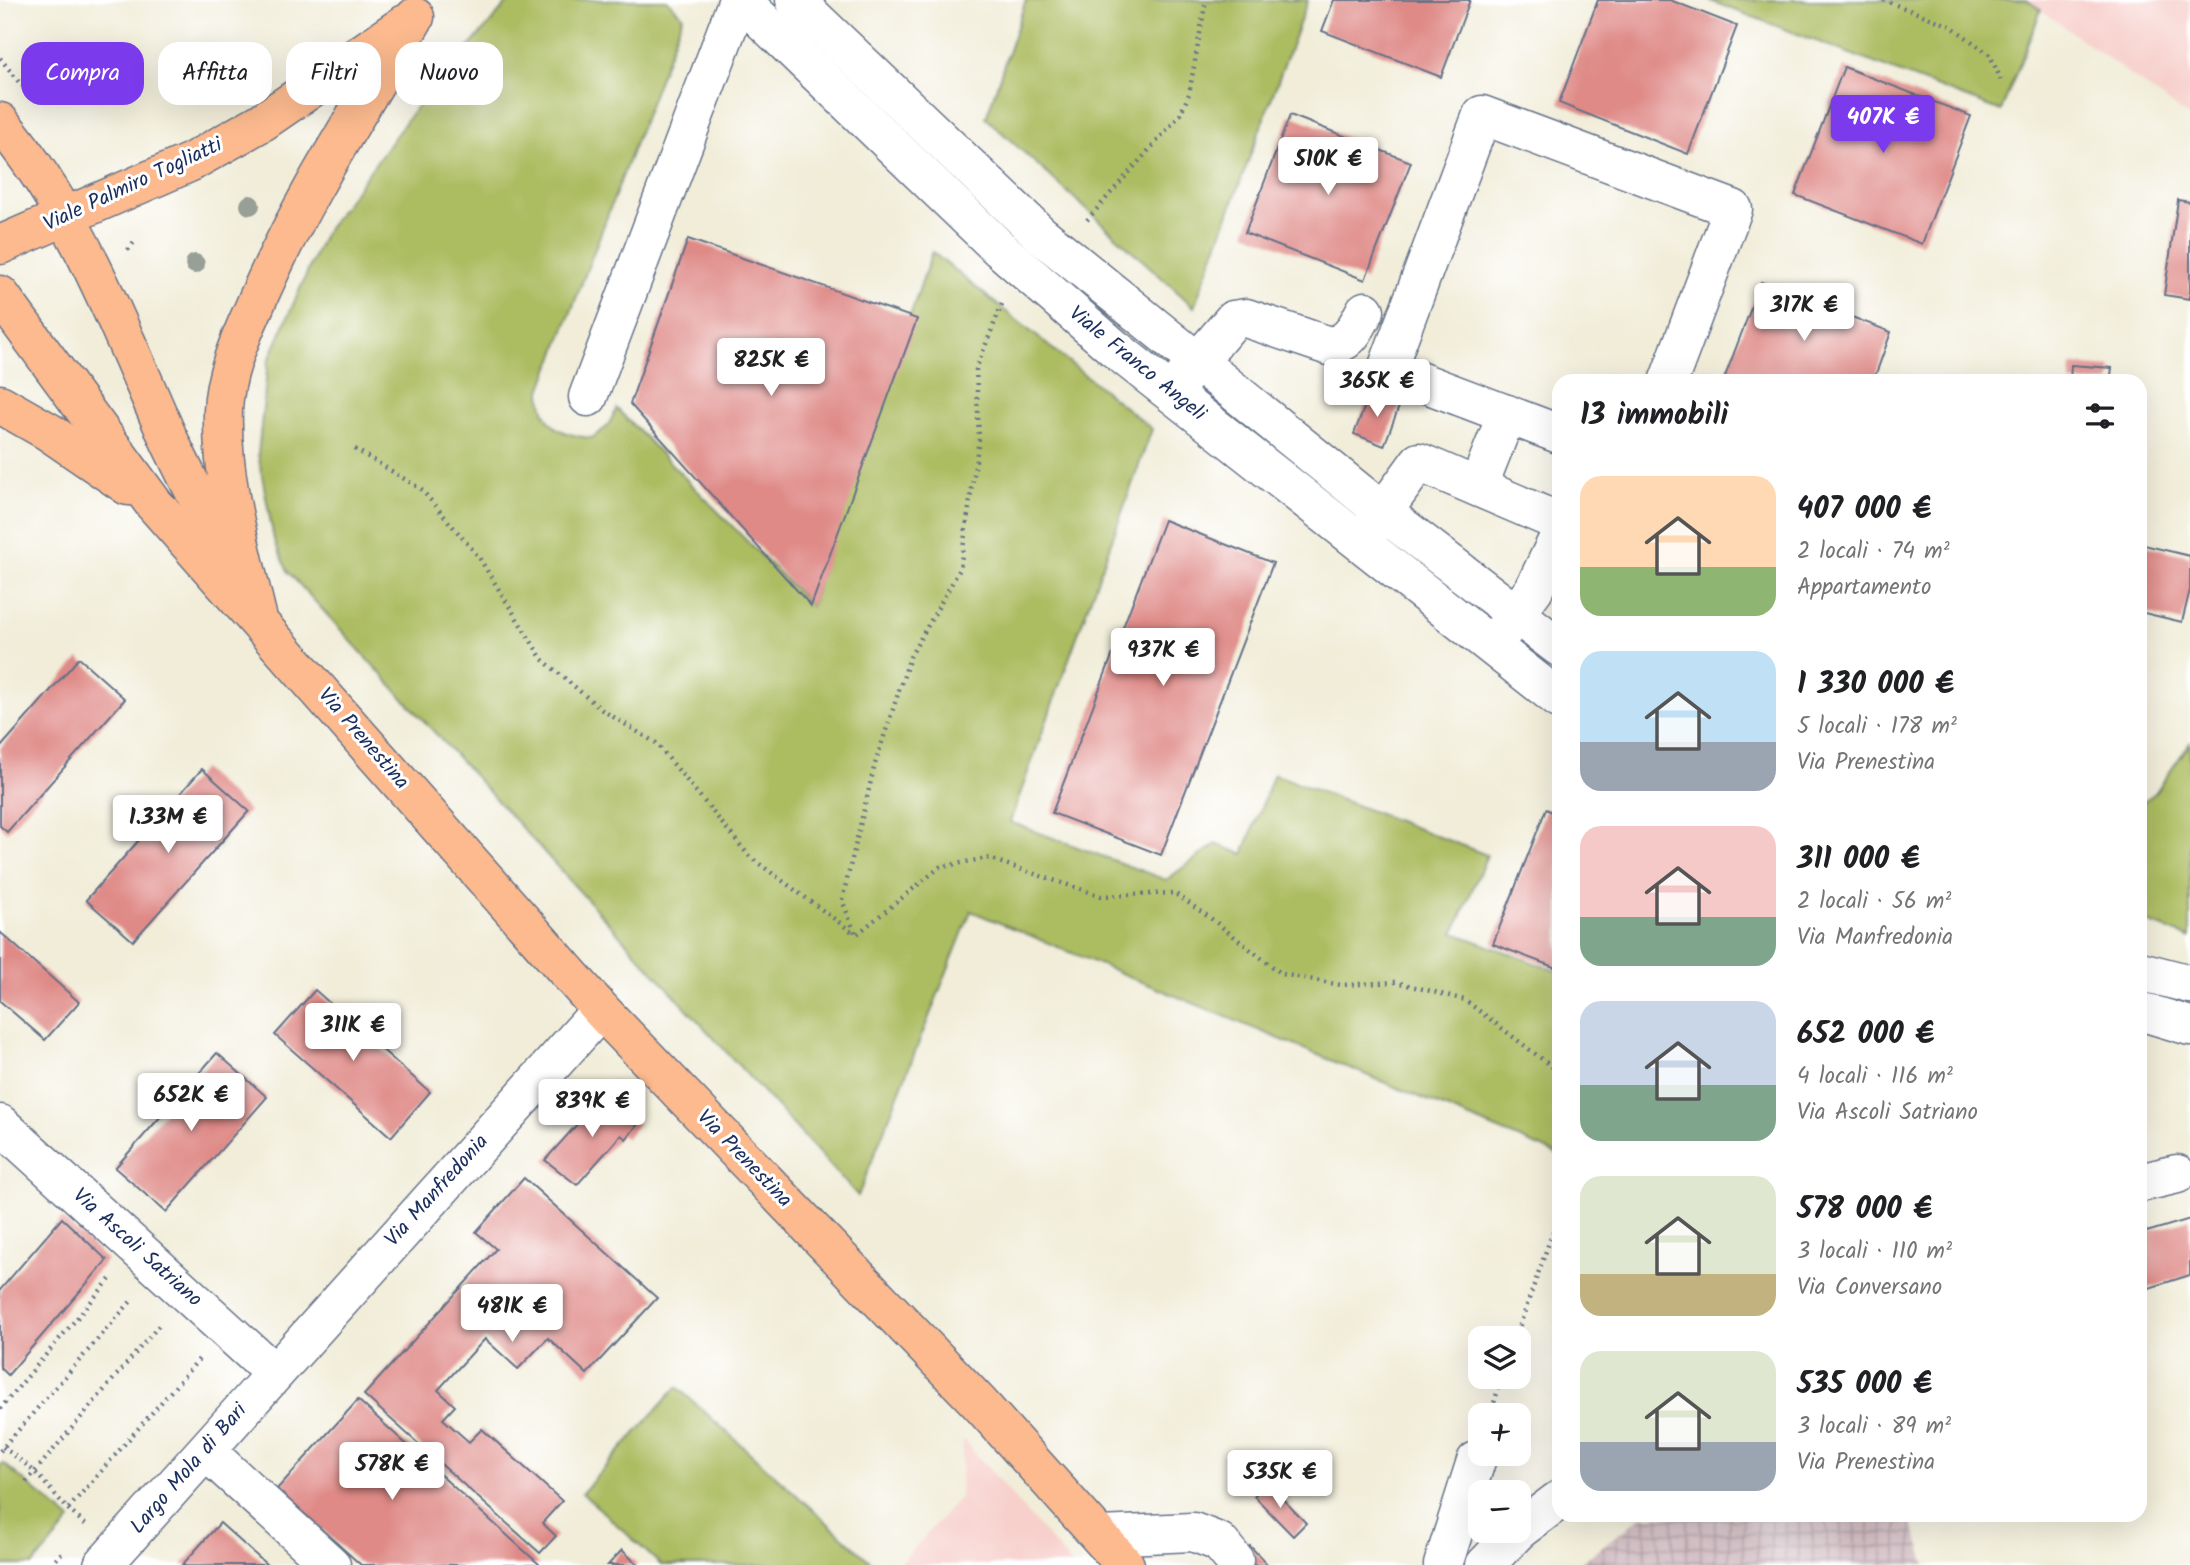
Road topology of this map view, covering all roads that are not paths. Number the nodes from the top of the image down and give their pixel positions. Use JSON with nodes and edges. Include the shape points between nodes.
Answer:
{"nodes":[{"id":1,"x":739,"y":0,"type":"edge"},
{"id":2,"x":795,"y":0,"type":"edge"},
{"id":3,"x":425,"y":9,"type":"edge"},
{"id":4,"x":0,"y":121,"type":"edge"},
{"id":5,"x":68,"y":217,"type":"junction"},
{"id":6,"x":0,"y":245,"type":"edge"},
{"id":7,"x":0,"y":295,"type":"edge"},
{"id":8,"x":1365,"y":311,"type":"dead end"},
{"id":9,"x":1195,"y":362,"type":"junction"},
{"id":10,"x":1671,"y":374,"type":"edge"},
{"id":11,"x":1171,"y":394,"type":"junction"},
{"id":12,"x":588,"y":397,"type":"dead end"},
{"id":13,"x":0,"y":404,"type":"edge"},
{"id":14,"x":1507,"y":414,"type":"junction"},
{"id":15,"x":1552,"y":431,"type":"edge"},
{"id":16,"x":1478,"y":487,"type":"junction"},
{"id":17,"x":154,"y":503,"type":"junction"},
{"id":18,"x":1383,"y":512,"type":"junction"},
{"id":19,"x":1552,"y":519,"type":"edge"},
{"id":20,"x":1360,"y":544,"type":"junction"},
{"id":21,"x":1552,"y":553,"type":"edge"},
{"id":22,"x":1515,"y":615,"type":"junction"},
{"id":23,"x":258,"y":620,"type":"junction"},
{"id":24,"x":1552,"y":642,"type":"edge"},
{"id":25,"x":1491,"y":646,"type":"junction"},
{"id":26,"x":1552,"y":694,"type":"edge"},
{"id":27,"x":2147,"y":973,"type":"edge"},
{"id":28,"x":2190,"y":984,"type":"edge"},
{"id":29,"x":601,"y":1010,"type":"junction"},
{"id":30,"x":2147,"y":1013,"type":"edge"},
{"id":31,"x":2190,"y":1026,"type":"edge"},
{"id":32,"x":0,"y":1124,"type":"edge"},
{"id":33,"x":2177,"y":1174,"type":"dead end"},
{"id":34,"x":2147,"y":1181,"type":"edge"},
{"id":35,"x":274,"y":1372,"type":"junction"},
{"id":36,"x":205,"y":1451,"type":"junction"},
{"id":37,"x":1474,"y":1466,"type":"edge"},
{"id":38,"x":1552,"y":1505,"type":"edge"},
{"id":39,"x":1531,"y":1521,"type":"edge"},
{"id":40,"x":1100,"y":1536,"type":"junction"},
{"id":41,"x":1506,"y":1543,"type":"edge"},
{"id":42,"x":1234,"y":1560,"type":"dead end"},
{"id":43,"x":103,"y":1565,"type":"edge"},
{"id":44,"x":331,"y":1565,"type":"edge"},
{"id":45,"x":1125,"y":1565,"type":"edge"},
{"id":46,"x":1443,"y":1565,"type":"edge"},
{"id":47,"x":1485,"y":1565,"type":"edge"}],
"edges":[{"from":1,"to":11,"type":"street","name":"Viale Franco Angeli","via":[[1000,249]]},
{"from":1,"to":12,"type":"street","name":"Viale Franco Angeli"},
{"from":2,"to":9,"type":"street","name":"Viale Franco Angeli","via":[[1040,234]]},
{"from":3,"to":5,"type":"main road","name":"Viale Palmiro Togliatti","via":[[262,122],[191,162]]},
{"from":3,"to":23,"type":"main road","via":[[295,222],[269,271],[230,369],[223,408],[226,463]]},
{"from":4,"to":5,"type":"main road","name":"Via Prenestina"},
{"from":5,"to":6,"type":"main road","name":"Viale Palmiro Togliatti"},
{"from":5,"to":23,"type":"main road","name":"Via Prenestina"},
{"from":7,"to":17,"type":"main road","name":"Via Prenestina"},
{"from":8,"to":9,"type":"street","via":[[1349,338],[1341,345],[1329,346],[1245,318],[1233,320]]},
{"from":9,"to":11,"type":"street"},
{"from":9,"to":18,"type":"street","name":"Viale Franco Angeli"},
{"from":10,"to":14,"type":"street","via":[[1733,209],[1482,115],[1387,369]]},
{"from":11,"to":20,"type":"street","name":"Viale Franco Angeli"},
{"from":13,"to":17,"type":"main road"},
{"from":14,"to":15,"type":"street"},
{"from":14,"to":16,"type":"street"},
{"from":16,"to":18,"type":"street","via":[[1419,462]]},
{"from":16,"to":19,"type":"street"},
{"from":17,"to":23,"type":"main road","name":"Via Prenestina"},
{"from":18,"to":20,"type":"street"},
{"from":18,"to":22,"type":"street","name":"Viale Franco Angeli"},
{"from":20,"to":25,"type":"street","name":"Viale Franco Angeli"},
{"from":21,"to":22,"type":"street"},
{"from":22,"to":24,"type":"street","name":"Viale Franco Angeli"},
{"from":22,"to":25,"type":"street"},
{"from":23,"to":29,"type":"main road","name":"Via Prenestina"},
{"from":25,"to":26,"type":"street","name":"Viale Franco Angeli"},
{"from":27,"to":28,"type":"street"},
{"from":29,"to":35,"type":"street","name":"Via Manfredonia"},
{"from":29,"to":40,"type":"main road","name":"Via Prenestina","via":[[980,1404]]},
{"from":30,"to":31,"type":"street"},
{"from":32,"to":35,"type":"street","name":"Via Ascoli Satriano"},
{"from":33,"to":34,"type":"street"},
{"from":35,"to":36,"type":"street","name":"Largo Mola di Bari"},
{"from":36,"to":43,"type":"street","name":"Largo Mola di Bari"},
{"from":36,"to":44,"type":"street"},
{"from":37,"to":46,"type":"street"},
{"from":38,"to":39,"type":"street"},
{"from":40,"to":42,"type":"street","via":[[1193,1532],[1219,1542]]},
{"from":40,"to":45,"type":"main road","name":"Via Prenestina"},
{"from":41,"to":47,"type":"street"}]}
